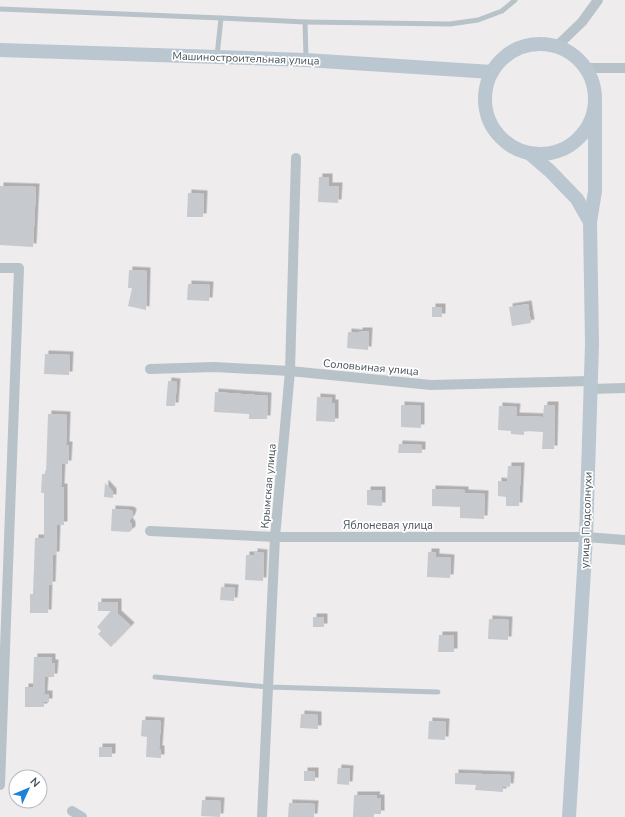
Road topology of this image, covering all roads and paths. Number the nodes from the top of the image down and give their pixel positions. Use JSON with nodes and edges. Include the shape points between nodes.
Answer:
{"nodes":[{"id":1,"x":515,"y":0,"type":"edge"},
{"id":2,"x":598,"y":0,"type":"edge"},
{"id":3,"x":0,"y":9,"type":"edge"},
{"id":4,"x":221,"y":18,"type":"junction"},
{"id":5,"x":305,"y":22,"type":"junction"},
{"id":6,"x":556,"y":46,"type":"junction"},
{"id":7,"x":0,"y":50,"type":"edge"},
{"id":8,"x":217,"y":57,"type":"junction"},
{"id":9,"x":306,"y":60,"type":"junction"},
{"id":10,"x":586,"y":68,"type":"junction"},
{"id":11,"x":625,"y":68,"type":"edge"},
{"id":12,"x":492,"y":72,"type":"junction"},
{"id":13,"x":595,"y":104,"type":"junction"},
{"id":14,"x":529,"y":153,"type":"junction"},
{"id":15,"x":296,"y":158,"type":"dead end"},
{"id":16,"x":590,"y":222,"type":"junction"},
{"id":17,"x":0,"y":268,"type":"edge"},
{"id":18,"x":150,"y":369,"type":"dead end"},
{"id":19,"x":290,"y":371,"type":"junction"},
{"id":20,"x":590,"y":385,"type":"junction"},
{"id":21,"x":625,"y":388,"type":"edge"},
{"id":22,"x":150,"y":531,"type":"dead end"},
{"id":23,"x":275,"y":537,"type":"junction"},
{"id":24,"x":586,"y":537,"type":"junction"},
{"id":25,"x":625,"y":540,"type":"edge"},
{"id":26,"x":154,"y":677,"type":"dead end"},
{"id":27,"x":268,"y":687,"type":"junction"},
{"id":28,"x":438,"y":692,"type":"dead end"},
{"id":29,"x":0,"y":785,"type":"edge"},
{"id":30,"x":72,"y":810,"type":"dead end"},
{"id":31,"x":82,"y":817,"type":"edge"},
{"id":32,"x":262,"y":817,"type":"edge"},
{"id":33,"x":569,"y":817,"type":"edge"}],
"edges":[{"from":1,"to":5,"type":"lane","via":[[502,11],[478,20],[450,24]]},
{"from":2,"to":6,"type":"street","via":[[582,22]]},
{"from":3,"to":4,"type":"lane"},
{"from":4,"to":5,"type":"lane"},
{"from":4,"to":8,"type":"lane"},
{"from":5,"to":9,"type":"lane"},
{"from":6,"to":10,"type":"street","via":[[573,54]]},
{"from":6,"to":12,"type":"street","via":[[538,43],[520,47],[504,57]]},
{"from":7,"to":8,"type":"street","name":"Машиностроительная улица"},
{"from":8,"to":9,"type":"street","name":"Машиностроительная улица"},
{"from":9,"to":12,"type":"street","name":"Машиностроительная улица"},
{"from":10,"to":11,"type":"street"},
{"from":10,"to":13,"type":"street","via":[[594,86]]},
{"from":12,"to":14,"type":"street","via":[[485,99],[490,122],[499,136],[513,147]]},
{"from":13,"to":14,"type":"street","via":[[590,122],[575,141],[565,148],[547,154]]},
{"from":13,"to":16,"type":"street","name":"улица Подсолнухи","via":[[595,191]]},
{"from":14,"to":16,"type":"street","via":[[577,199]]},
{"from":15,"to":19,"type":"street","name":"Крымская улица"},
{"from":16,"to":20,"type":"street","name":"улица Подсолнухи"},
{"from":17,"to":29,"type":"street","via":[[20,268]]},
{"from":18,"to":19,"type":"street","name":"Соловьиная улица","via":[[214,367]]},
{"from":19,"to":20,"type":"street","name":"Соловьиная улица","via":[[432,385]]},
{"from":19,"to":23,"type":"street","name":"Крымская улица"},
{"from":20,"to":21,"type":"street","name":"Соловьиная улица"},
{"from":20,"to":24,"type":"street","name":"улица Подсолнухи"},
{"from":22,"to":23,"type":"street","name":"Яблоневая улица"},
{"from":23,"to":24,"type":"street","name":"Яблоневая улица"},
{"from":23,"to":27,"type":"street","name":"Крымская улица"},
{"from":24,"to":25,"type":"street","name":"Яблоневая улица"},
{"from":24,"to":33,"type":"street","name":"улица Подсолнухи"},
{"from":26,"to":27,"type":"lane"},
{"from":27,"to":28,"type":"lane"},
{"from":27,"to":32,"type":"street","name":"Крымская улица"},
{"from":30,"to":31,"type":"street"}]}
